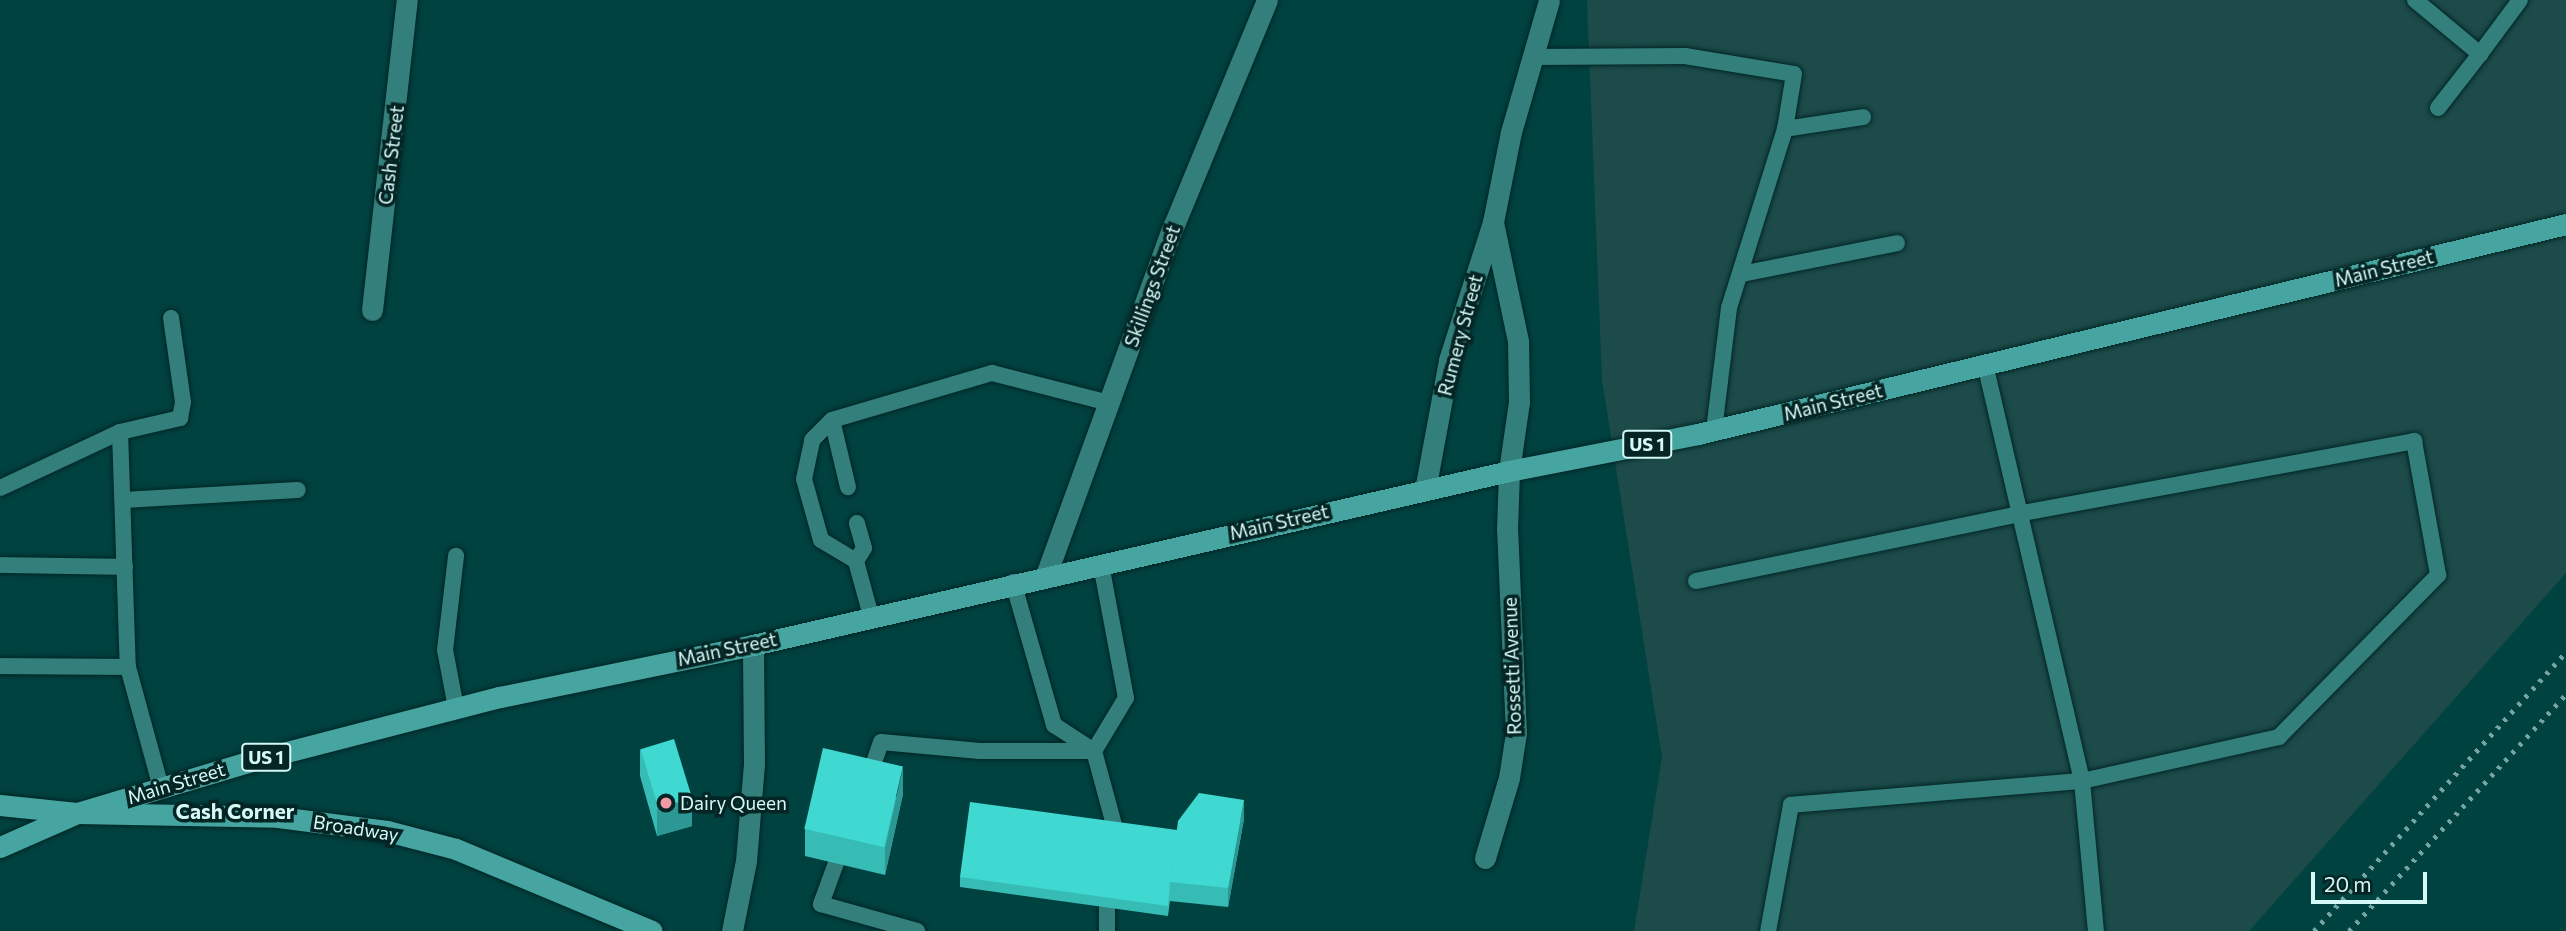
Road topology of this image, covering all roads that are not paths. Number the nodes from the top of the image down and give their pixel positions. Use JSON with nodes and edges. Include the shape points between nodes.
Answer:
{"nodes":[{"id":1,"x":407,"y":0,"type":"edge"},
{"id":2,"x":1267,"y":0,"type":"edge"},
{"id":3,"x":1549,"y":0,"type":"edge"},
{"id":4,"x":2416,"y":0,"type":"edge"},
{"id":5,"x":2520,"y":0,"type":"edge"},
{"id":6,"x":2480,"y":54,"type":"junction"},
{"id":7,"x":1533,"y":57,"type":"junction"},
{"id":8,"x":2438,"y":108,"type":"dead end"},
{"id":9,"x":1863,"y":117,"type":"dead end"},
{"id":10,"x":1785,"y":129,"type":"junction"},
{"id":11,"x":1493,"y":222,"type":"junction"},
{"id":12,"x":2566,"y":224,"type":"edge"},
{"id":13,"x":1897,"y":243,"type":"dead end"},
{"id":14,"x":1741,"y":274,"type":"junction"},
{"id":15,"x":372,"y":310,"type":"dead end"},
{"id":16,"x":171,"y":317,"type":"dead end"},
{"id":17,"x":1985,"y":365,"type":"junction"},
{"id":18,"x":1109,"y":403,"type":"junction"},
{"id":19,"x":832,"y":420,"type":"junction"},
{"id":20,"x":1714,"y":431,"type":"junction"},
{"id":21,"x":120,"y":432,"type":"junction"},
{"id":22,"x":1509,"y":471,"type":"junction"},
{"id":23,"x":848,"y":487,"type":"dead end"},
{"id":24,"x":0,"y":488,"type":"edge"},
{"id":25,"x":299,"y":490,"type":"dead end"},
{"id":26,"x":1425,"y":490,"type":"junction"},
{"id":27,"x":123,"y":500,"type":"junction"},
{"id":28,"x":2023,"y":513,"type":"junction"},
{"id":29,"x":857,"y":523,"type":"dead end"},
{"id":30,"x":456,"y":556,"type":"dead end"},
{"id":31,"x":856,"y":561,"type":"junction"},
{"id":32,"x":0,"y":565,"type":"edge"},
{"id":33,"x":1101,"y":565,"type":"junction"},
{"id":34,"x":125,"y":567,"type":"junction"},
{"id":35,"x":1046,"y":575,"type":"junction"},
{"id":36,"x":1696,"y":581,"type":"dead end"},
{"id":37,"x":1013,"y":582,"type":"junction"},
{"id":38,"x":871,"y":616,"type":"junction"},
{"id":39,"x":753,"y":645,"type":"junction"},
{"id":40,"x":0,"y":666,"type":"edge"},
{"id":41,"x":128,"y":667,"type":"junction"},
{"id":42,"x":456,"y":708,"type":"junction"},
{"id":43,"x":1094,"y":751,"type":"junction"},
{"id":44,"x":2082,"y":781,"type":"junction"},
{"id":45,"x":866,"y":785,"type":"edge"},
{"id":46,"x":160,"y":788,"type":"junction"},
{"id":47,"x":0,"y":805,"type":"edge"},
{"id":48,"x":78,"y":813,"type":"junction"},
{"id":49,"x":1116,"y":832,"type":"edge"},
{"id":50,"x":0,"y":847,"type":"edge"},
{"id":51,"x":1485,"y":858,"type":"dead end"},
{"id":52,"x":836,"y":863,"type":"edge"},
{"id":53,"x":1107,"y":908,"type":"edge"},
{"id":54,"x":652,"y":931,"type":"edge"},
{"id":55,"x":732,"y":931,"type":"edge"},
{"id":56,"x":917,"y":931,"type":"edge"},
{"id":57,"x":1107,"y":931,"type":"edge"},
{"id":58,"x":1768,"y":931,"type":"edge"},
{"id":59,"x":2096,"y":931,"type":"edge"}],
"edges":[{"from":1,"to":15,"type":"street","name":"Cash Street"},
{"from":2,"to":18,"type":"street","name":"Skillings Street","via":[[1173,228]]},
{"from":3,"to":7,"type":"street","name":"Rumery Street"},
{"from":4,"to":6,"type":"lane"},
{"from":5,"to":6,"type":"lane"},
{"from":6,"to":8,"type":"lane"},
{"from":7,"to":10,"type":"lane","via":[[1685,56],[1794,74]]},
{"from":7,"to":11,"type":"street","name":"Rumery Street","via":[[1511,132]]},
{"from":9,"to":10,"type":"lane"},
{"from":10,"to":14,"type":"lane"},
{"from":11,"to":22,"type":"street","name":"Rumery Street","via":[[1518,341],[1519,402]]},
{"from":11,"to":26,"type":"street","name":"Rumery Street","via":[[1449,360]]},
{"from":12,"to":17,"type":"main road","name":"Main Street","number":"US 1"},
{"from":13,"to":14,"type":"lane"},
{"from":14,"to":20,"type":"lane","via":[[1729,307]]},
{"from":16,"to":21,"type":"lane","via":[[183,402],[180,418]]},
{"from":17,"to":20,"type":"main road","name":"Main Street","number":"US 1"},
{"from":17,"to":28,"type":"lane"},
{"from":18,"to":19,"type":"lane","via":[[992,373]]},
{"from":18,"to":35,"type":"street","name":"Skillings Street"},
{"from":19,"to":23,"type":"lane"},
{"from":19,"to":31,"type":"lane","via":[[812,440],[804,479],[821,540]]},
{"from":20,"to":22,"type":"main road","name":"Main Street","number":"US 1"},
{"from":21,"to":24,"type":"lane"},
{"from":21,"to":27,"type":"lane"},
{"from":22,"to":26,"type":"main road","name":"Main Street","number":"US 1"},
{"from":22,"to":51,"type":"street","name":"Rossetti Avenue","via":[[1507,529],[1516,733],[1509,778]]},
{"from":25,"to":27,"type":"lane"},
{"from":26,"to":33,"type":"main road","name":"Main Street","number":"US 1"},
{"from":27,"to":34,"type":"lane"},
{"from":28,"to":36,"type":"lane"},
{"from":28,"to":44,"type":"lane"},
{"from":28,"to":44,"type":"lane","via":[[2414,441],[2438,575],[2429,585],[2279,737]]},
{"from":29,"to":31,"type":"lane","via":[[864,548]]},
{"from":30,"to":42,"type":"lane","via":[[445,650]]},
{"from":31,"to":38,"type":"lane"},
{"from":32,"to":34,"type":"lane"},
{"from":33,"to":35,"type":"main road","name":"Main Street","number":"US 1"},
{"from":33,"to":43,"type":"lane","via":[[1126,698]]},
{"from":34,"to":41,"type":"lane"},
{"from":35,"to":37,"type":"main road","name":"Main Street","number":"US 1"},
{"from":37,"to":38,"type":"main road","name":"Main Street","number":"US 1"},
{"from":37,"to":43,"type":"lane","via":[[1054,724]]},
{"from":38,"to":39,"type":"main road","name":"Main Street","number":"US 1"},
{"from":39,"to":42,"type":"main road","name":"Main Street","number":"US 1"},
{"from":39,"to":55,"type":"street","via":[[754,764],[746,861]]},
{"from":40,"to":41,"type":"lane"},
{"from":41,"to":46,"type":"lane"},
{"from":42,"to":46,"type":"main road","name":"Main Street","number":"US 1"},
{"from":43,"to":45,"type":"lane","via":[[980,751],[881,743]]},
{"from":43,"to":49,"type":"lane"},
{"from":44,"to":58,"type":"lane","via":[[1791,805]]},
{"from":44,"to":59,"type":"lane"},
{"from":46,"to":48,"type":"main road","name":"Main Street","number":"US 1"},
{"from":47,"to":48,"type":"main road","name":"Broadway"},
{"from":48,"to":50,"type":"main road","name":"Main Street","number":"US 1"},
{"from":48,"to":54,"type":"main road","name":"Broadway","via":[[278,817],[387,831],[456,849]]},
{"from":52,"to":56,"type":"lane","via":[[821,904]]},
{"from":53,"to":57,"type":"lane"}]}
